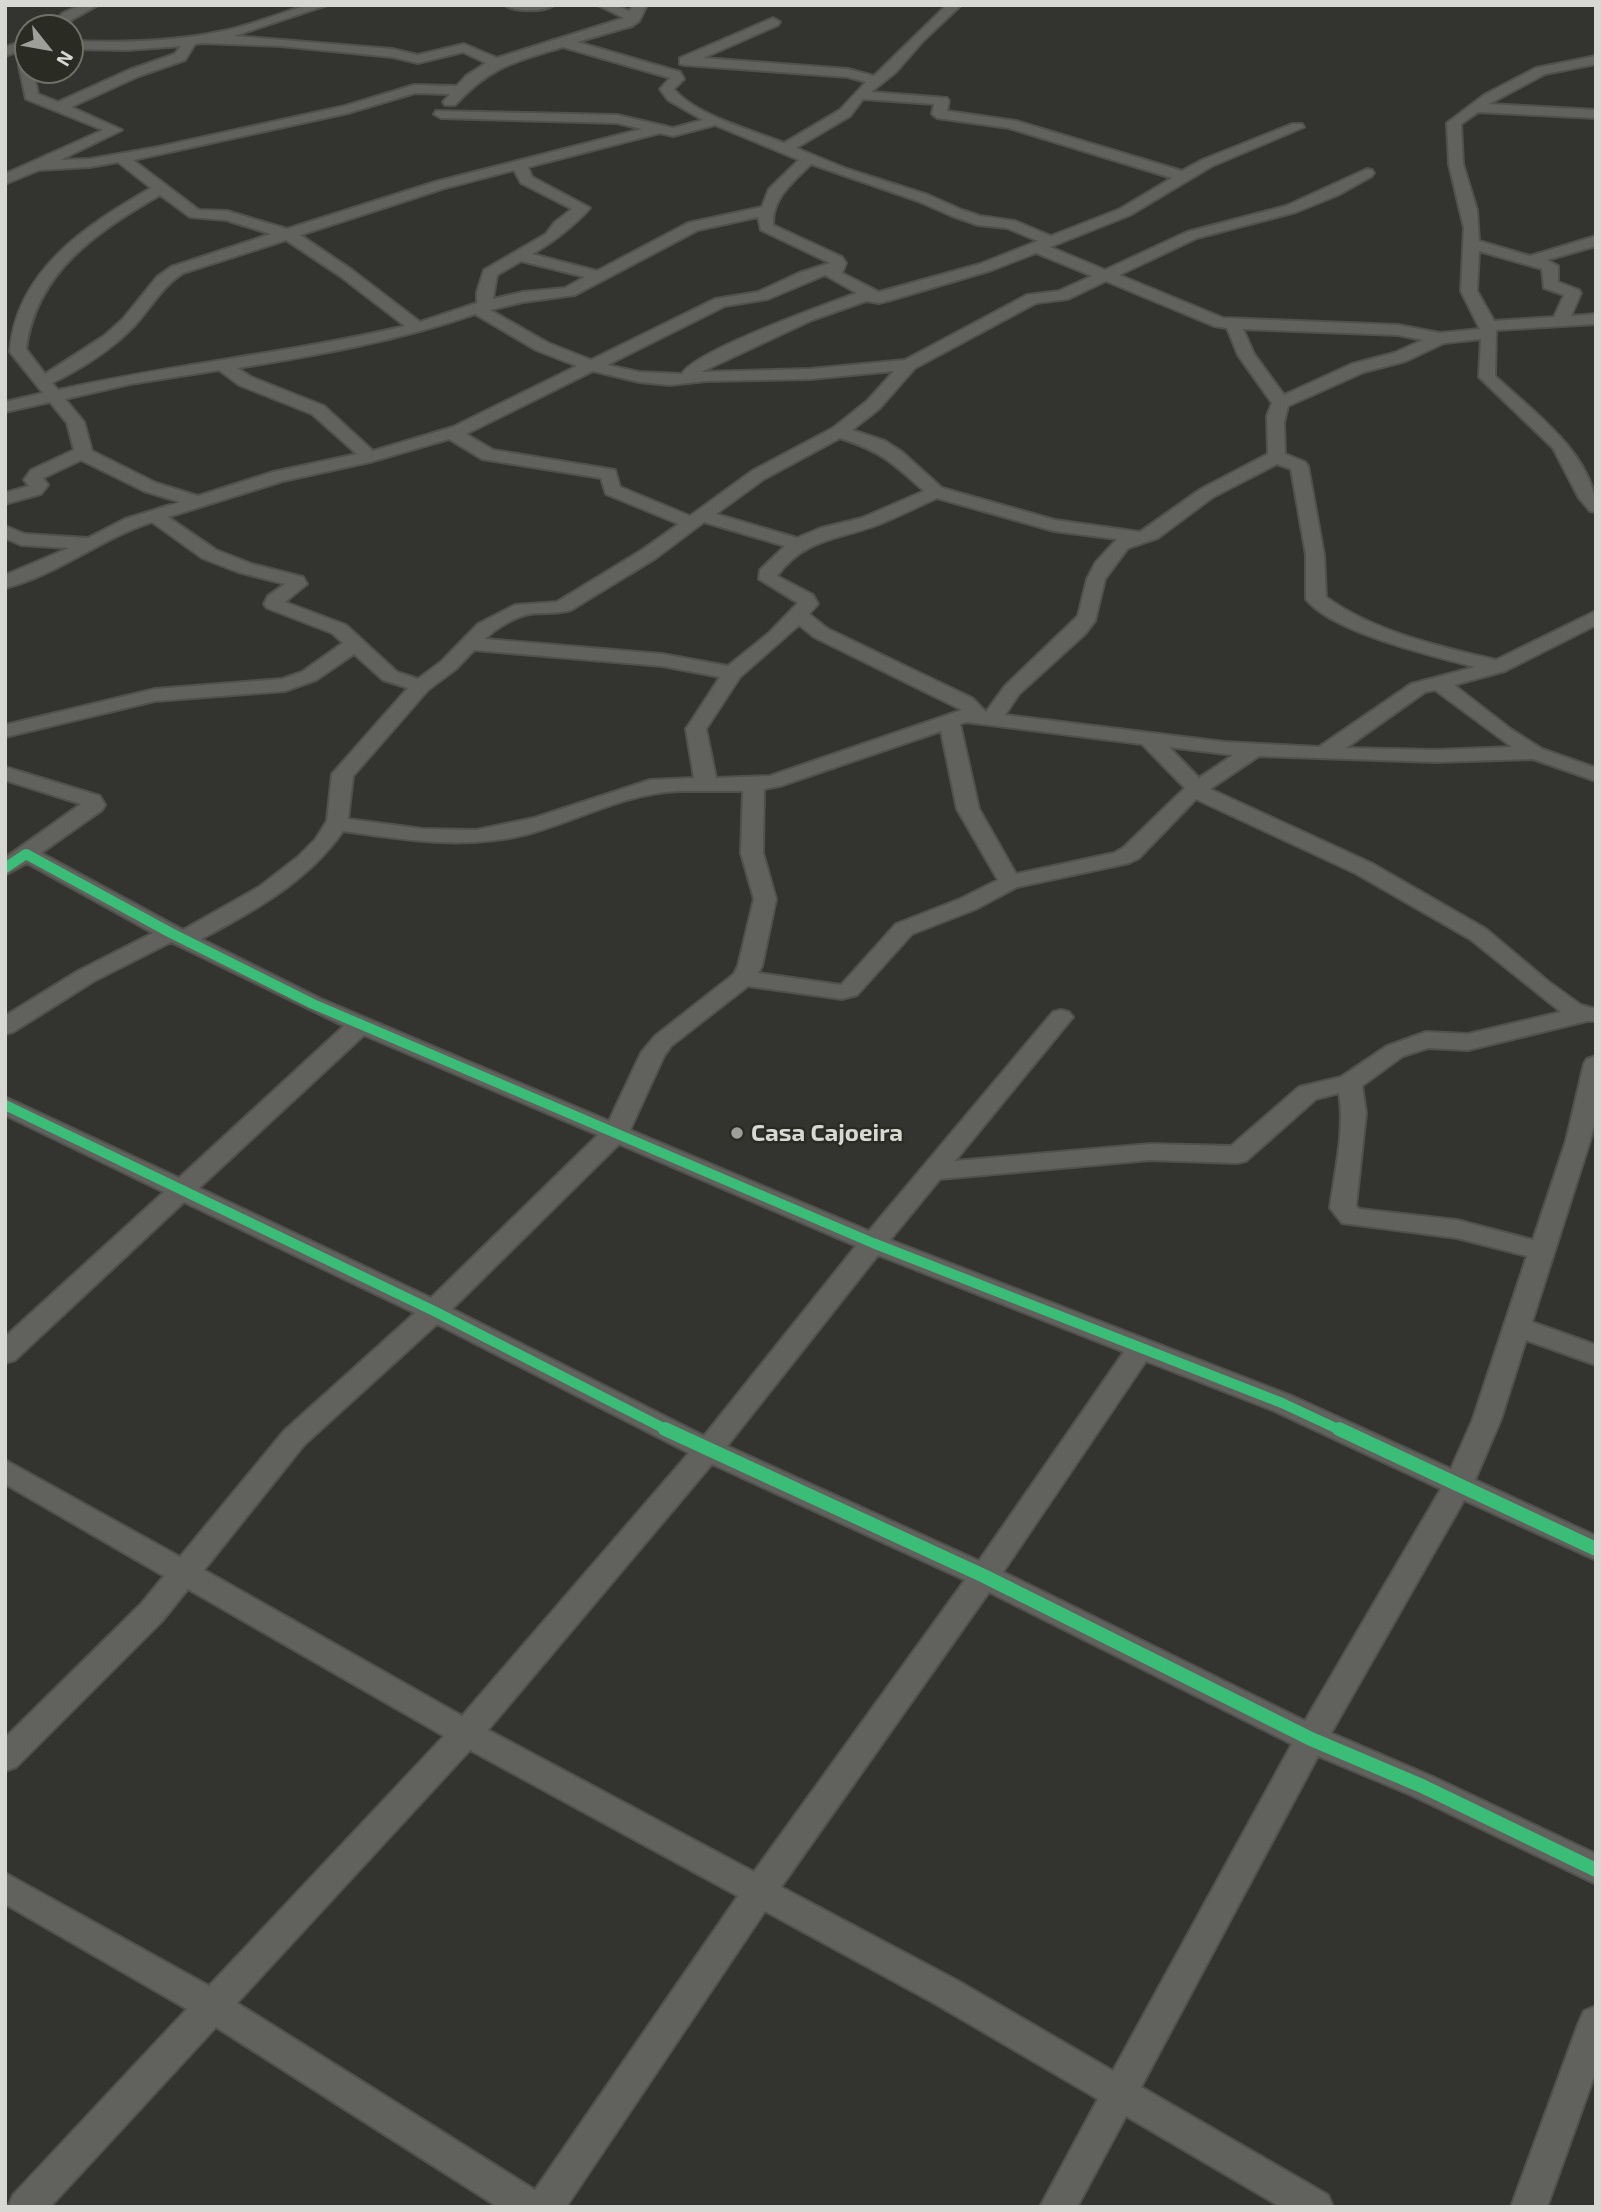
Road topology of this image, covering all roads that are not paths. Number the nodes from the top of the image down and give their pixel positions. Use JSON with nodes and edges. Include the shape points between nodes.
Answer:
{"nodes":[{"id":1,"x":92,"y":5,"type":"edge"},
{"id":2,"x":321,"y":5,"type":"edge"},
{"id":3,"x":511,"y":5,"type":"edge"},
{"id":4,"x":548,"y":5,"type":"edge"},
{"id":5,"x":604,"y":5,"type":"edge"},
{"id":6,"x":641,"y":5,"type":"edge"},
{"id":7,"x":955,"y":5,"type":"edge"},
{"id":8,"x":72,"y":14,"type":"edge"},
{"id":9,"x":634,"y":18,"type":"junction"},
{"id":10,"x":774,"y":22,"type":"dead end"},
{"id":11,"x":195,"y":40,"type":"junction"},
{"id":12,"x":561,"y":43,"type":"junction"},
{"id":13,"x":84,"y":45,"type":"edge"},
{"id":14,"x":1596,"y":60,"type":"edge"},
{"id":15,"x":685,"y":61,"type":"junction"},
{"id":16,"x":496,"y":63,"type":"junction"},
{"id":17,"x":666,"y":72,"type":"junction"},
{"id":18,"x":875,"y":80,"type":"junction"},
{"id":19,"x":28,"y":84,"type":"edge"},
{"id":20,"x":461,"y":90,"type":"junction"},
{"id":21,"x":859,"y":95,"type":"junction"},
{"id":22,"x":57,"y":108,"type":"junction"},
{"id":23,"x":1475,"y":108,"type":"junction"},
{"id":24,"x":1596,"y":114,"type":"edge"},
{"id":25,"x":716,"y":121,"type":"junction"},
{"id":26,"x":641,"y":124,"type":"junction"},
{"id":27,"x":1297,"y":127,"type":"dead end"},
{"id":28,"x":659,"y":129,"type":"junction"},
{"id":29,"x":626,"y":135,"type":"junction"},
{"id":30,"x":784,"y":149,"type":"junction"},
{"id":31,"x":122,"y":158,"type":"junction"},
{"id":32,"x":808,"y":159,"type":"junction"},
{"id":33,"x":519,"y":164,"type":"junction"},
{"id":34,"x":35,"y":166,"type":"junction"},
{"id":35,"x":1367,"y":173,"type":"dead end"},
{"id":36,"x":1182,"y":176,"type":"junction"},
{"id":37,"x":5,"y":180,"type":"edge"},
{"id":38,"x":161,"y":188,"type":"junction"},
{"id":39,"x":765,"y":211,"type":"junction"},
{"id":40,"x":289,"y":235,"type":"junction"},
{"id":41,"x":1596,"y":241,"type":"edge"},
{"id":42,"x":1043,"y":244,"type":"junction"},
{"id":43,"x":1471,"y":244,"type":"junction"},
{"id":44,"x":520,"y":256,"type":"junction"},
{"id":45,"x":1532,"y":260,"type":"junction"},
{"id":46,"x":837,"y":265,"type":"junction"},
{"id":47,"x":600,"y":276,"type":"junction"},
{"id":48,"x":1109,"y":276,"type":"junction"},
{"id":49,"x":879,"y":298,"type":"junction"},
{"id":50,"x":481,"y":307,"type":"junction"},
{"id":51,"x":1564,"y":319,"type":"junction"},
{"id":52,"x":1596,"y":319,"type":"edge"},
{"id":53,"x":1233,"y":324,"type":"junction"},
{"id":54,"x":418,"y":328,"type":"junction"},
{"id":55,"x":1488,"y":329,"type":"junction"},
{"id":56,"x":1440,"y":338,"type":"junction"},
{"id":57,"x":1596,"y":339,"type":"edge"},
{"id":58,"x":223,"y":366,"type":"junction"},
{"id":59,"x":594,"y":366,"type":"junction"},
{"id":60,"x":906,"y":368,"type":"junction"},
{"id":61,"x":689,"y":377,"type":"junction"},
{"id":62,"x":44,"y":381,"type":"junction"},
{"id":63,"x":55,"y":397,"type":"junction"},
{"id":64,"x":1281,"y":403,"type":"junction"},
{"id":65,"x":5,"y":407,"type":"edge"},
{"id":66,"x":839,"y":432,"type":"junction"},
{"id":67,"x":451,"y":433,"type":"junction"},
{"id":68,"x":83,"y":452,"type":"junction"},
{"id":69,"x":370,"y":457,"type":"junction"},
{"id":70,"x":1276,"y":457,"type":"junction"},
{"id":71,"x":936,"y":492,"type":"junction"},
{"id":72,"x":5,"y":499,"type":"edge"},
{"id":73,"x":200,"y":502,"type":"junction"},
{"id":74,"x":1596,"y":507,"type":"edge"},
{"id":75,"x":155,"y":516,"type":"junction"},
{"id":76,"x":697,"y":519,"type":"junction"},
{"id":77,"x":5,"y":531,"type":"edge"},
{"id":78,"x":1143,"y":537,"type":"junction"},
{"id":79,"x":91,"y":544,"type":"junction"},
{"id":80,"x":798,"y":544,"type":"junction"},
{"id":81,"x":5,"y":582,"type":"edge"},
{"id":82,"x":799,"y":614,"type":"junction"},
{"id":83,"x":1596,"y":617,"type":"edge"},
{"id":84,"x":355,"y":644,"type":"junction"},
{"id":85,"x":468,"y":644,"type":"junction"},
{"id":86,"x":1498,"y":667,"type":"junction"},
{"id":87,"x":732,"y":673,"type":"junction"},
{"id":88,"x":1437,"y":682,"type":"junction"},
{"id":89,"x":421,"y":686,"type":"junction"},
{"id":90,"x":985,"y":717,"type":"junction"},
{"id":91,"x":949,"y":720,"type":"junction"},
{"id":92,"x":5,"y":731,"type":"edge"},
{"id":93,"x":1148,"y":738,"type":"junction"},
{"id":94,"x":1254,"y":750,"type":"junction"},
{"id":95,"x":1535,"y":753,"type":"junction"},
{"id":96,"x":1323,"y":754,"type":"junction"},
{"id":97,"x":5,"y":773,"type":"edge"},
{"id":98,"x":1596,"y":775,"type":"edge"},
{"id":99,"x":706,"y":784,"type":"junction"},
{"id":100,"x":754,"y":785,"type":"junction"},
{"id":101,"x":1196,"y":789,"type":"junction"},
{"id":102,"x":337,"y":824,"type":"junction"},
{"id":103,"x":16,"y":861,"type":"edge"},
{"id":104,"x":1010,"y":882,"type":"junction"},
{"id":105,"x":177,"y":936,"type":"junction"},
{"id":106,"x":743,"y":978,"type":"junction"},
{"id":107,"x":1591,"y":1014,"type":"edge"},
{"id":108,"x":1061,"y":1017,"type":"dead end"},
{"id":109,"x":361,"y":1024,"type":"junction"},
{"id":110,"x":5,"y":1027,"type":"edge"},
{"id":111,"x":1596,"y":1064,"type":"edge"},
{"id":112,"x":1349,"y":1083,"type":"junction"},
{"id":113,"x":5,"y":1105,"type":"edge"},
{"id":114,"x":616,"y":1132,"type":"junction"},
{"id":115,"x":933,"y":1171,"type":"junction"},
{"id":116,"x":181,"y":1189,"type":"junction"},
{"id":117,"x":873,"y":1242,"type":"junction"},
{"id":118,"x":1541,"y":1251,"type":"junction"},
{"id":119,"x":434,"y":1311,"type":"junction"},
{"id":120,"x":1517,"y":1327,"type":"junction"},
{"id":121,"x":1142,"y":1346,"type":"junction"},
{"id":122,"x":5,"y":1353,"type":"edge"},
{"id":123,"x":1596,"y":1355,"type":"edge"},
{"id":124,"x":708,"y":1450,"type":"junction"},
{"id":125,"x":5,"y":1471,"type":"edge"},
{"id":126,"x":1458,"y":1486,"type":"junction"},
{"id":127,"x":1596,"y":1549,"type":"edge"},
{"id":128,"x":184,"y":1574,"type":"junction"},
{"id":129,"x":984,"y":1576,"type":"junction"},
{"id":130,"x":466,"y":1733,"type":"junction"},
{"id":131,"x":1311,"y":1739,"type":"junction"},
{"id":132,"x":5,"y":1758,"type":"edge"},
{"id":133,"x":1596,"y":1870,"type":"edge"},
{"id":134,"x":5,"y":1887,"type":"edge"},
{"id":135,"x":759,"y":1892,"type":"junction"},
{"id":136,"x":214,"y":2007,"type":"junction"},
{"id":137,"x":1596,"y":2022,"type":"edge"},
{"id":138,"x":1119,"y":2095,"type":"junction"},
{"id":139,"x":26,"y":2207,"type":"edge"},
{"id":140,"x":530,"y":2207,"type":"edge"},
{"id":141,"x":545,"y":2207,"type":"edge"},
{"id":142,"x":1058,"y":2207,"type":"edge"},
{"id":143,"x":1315,"y":2207,"type":"edge"},
{"id":144,"x":1528,"y":2207,"type":"edge"}],
"edges":[{"from":1,"to":8,"type":"street"},
{"from":2,"to":11,"type":"street"},
{"from":3,"to":4,"type":"street"},
{"from":5,"to":9,"type":"street"},
{"from":6,"to":9,"type":"street"},
{"from":7,"to":18,"type":"street"},
{"from":9,"to":12,"type":"street"},
{"from":10,"to":15,"type":"street"},
{"from":11,"to":13,"type":"street","via":[[120,47]]},
{"from":11,"to":16,"type":"street","via":[[281,42],[418,59],[464,48]]},
{"from":11,"to":22,"type":"street","via":[[180,57]]},
{"from":12,"to":16,"type":"street"},
{"from":12,"to":17,"type":"street"},
{"from":14,"to":23,"type":"street","via":[[1541,71]]},
{"from":15,"to":17,"type":"street"},
{"from":15,"to":18,"type":"street","via":[[848,73]]},
{"from":16,"to":20,"type":"street"},
{"from":17,"to":25,"type":"street","via":[[678,77],[668,87],[673,97]]},
{"from":18,"to":21,"type":"street"},
{"from":19,"to":22,"type":"street","via":[[29,93]]},
{"from":20,"to":26,"type":"street","via":[[442,114],[617,119]]},
{"from":20,"to":31,"type":"street","via":[[414,89],[348,109]]},
{"from":21,"to":30,"type":"street","via":[[845,113]]},
{"from":21,"to":36,"type":"street","via":[[942,101],[942,115],[1011,124]]},
{"from":22,"to":34,"type":"street","via":[[115,130]]},
{"from":23,"to":24,"type":"street"},
{"from":23,"to":43,"type":"street","via":[[1454,123],[1453,144],[1469,210]]},
{"from":25,"to":28,"type":"street","via":[[677,132]]},
{"from":25,"to":30,"type":"street"},
{"from":26,"to":28,"type":"street"},
{"from":26,"to":29,"type":"street"},
{"from":27,"to":36,"type":"street"},
{"from":28,"to":29,"type":"street"},
{"from":29,"to":33,"type":"street"},
{"from":30,"to":32,"type":"street"},
{"from":31,"to":34,"type":"street"},
{"from":31,"to":38,"type":"street"},
{"from":32,"to":39,"type":"street","via":[[774,192]]},
{"from":32,"to":42,"type":"street","via":[[957,213],[1010,224]]},
{"from":33,"to":40,"type":"street"},
{"from":33,"to":44,"type":"street","via":[[526,180],[582,208],[551,237]]},
{"from":34,"to":37,"type":"street"},
{"from":35,"to":48,"type":"street","via":[[1291,209],[1192,235]]},
{"from":36,"to":42,"type":"street","via":[[1125,212]]},
{"from":38,"to":40,"type":"street","via":[[195,214],[227,216]]},
{"from":38,"to":62,"type":"street","via":[[74,244],[50,267],[33,293],[18,352]]},
{"from":39,"to":46,"type":"street","via":[[766,227],[836,260]]},
{"from":39,"to":47,"type":"street","via":[[693,226]]},
{"from":40,"to":54,"type":"street"},
{"from":40,"to":62,"type":"street","via":[[169,275],[96,352]]},
{"from":41,"to":45,"type":"street"},
{"from":42,"to":48,"type":"street"},
{"from":42,"to":49,"type":"street","via":[[986,267]]},
{"from":43,"to":45,"type":"street"},
{"from":43,"to":55,"type":"street","via":[[1469,291]]},
{"from":44,"to":47,"type":"street"},
{"from":44,"to":50,"type":"street","via":[[489,272]]},
{"from":45,"to":51,"type":"street","via":[[1551,268],[1550,285],[1573,293]]},
{"from":46,"to":49,"type":"street","via":[[833,275]]},
{"from":46,"to":59,"type":"street","via":[[762,296],[721,302]]},
{"from":47,"to":50,"type":"street","via":[[569,292]]},
{"from":48,"to":53,"type":"street","via":[[1213,321]]},
{"from":48,"to":60,"type":"street","via":[[1062,296],[1033,298]]},
{"from":49,"to":61,"type":"street","via":[[864,296],[787,325],[693,369]]},
{"from":50,"to":54,"type":"street"},
{"from":50,"to":59,"type":"street","via":[[528,340]]},
{"from":51,"to":52,"type":"street"},
{"from":51,"to":55,"type":"street"},
{"from":51,"to":57,"type":"street"},
{"from":53,"to":56,"type":"street","via":[[1398,330]]},
{"from":53,"to":64,"type":"street","via":[[1246,355]]},
{"from":54,"to":58,"type":"street"},
{"from":55,"to":56,"type":"street"},
{"from":55,"to":74,"type":"street","via":[[1487,376],[1560,445]]},
{"from":56,"to":64,"type":"street"},
{"from":58,"to":63,"type":"street","via":[[130,379]]},
{"from":58,"to":69,"type":"street","via":[[245,381],[318,410]]},
{"from":59,"to":61,"type":"street","via":[[662,380]]},
{"from":59,"to":67,"type":"street"},
{"from":60,"to":61,"type":"street"},
{"from":60,"to":66,"type":"street","via":[[873,405]]},
{"from":62,"to":63,"type":"street"},
{"from":63,"to":65,"type":"street"},
{"from":63,"to":68,"type":"street","via":[[79,430]]},
{"from":64,"to":70,"type":"street","via":[[1276,409]]},
{"from":66,"to":71,"type":"street","via":[[896,456]]},
{"from":66,"to":76,"type":"street","via":[[758,475]]},
{"from":67,"to":69,"type":"street"},
{"from":67,"to":76,"type":"street","via":[[488,455],[609,474],[611,490]]},
{"from":68,"to":72,"type":"street","via":[[37,474],[35,490]]},
{"from":68,"to":73,"type":"street","via":[[134,480]]},
{"from":69,"to":73,"type":"street","via":[[279,476]]},
{"from":70,"to":78,"type":"street","via":[[1206,493]]},
{"from":70,"to":86,"type":"street","via":[[1299,466],[1315,555],[1316,599],[1372,628]]},
{"from":71,"to":78,"type":"street","via":[[1054,525]]},
{"from":71,"to":80,"type":"street","via":[[868,522]]},
{"from":73,"to":75,"type":"street"},
{"from":75,"to":79,"type":"street","via":[[120,527]]},
{"from":75,"to":84,"type":"street","via":[[209,554],[296,581],[274,604],[339,629]]},
{"from":76,"to":80,"type":"street"},
{"from":76,"to":85,"type":"street","via":[[564,606],[522,609],[485,628]]},
{"from":77,"to":79,"type":"street","via":[[21,539]]},
{"from":78,"to":90,"type":"street","via":[[1121,544],[1103,566],[1088,617],[1078,630]]},
{"from":79,"to":81,"type":"street"},
{"from":80,"to":82,"type":"street","via":[[767,577],[808,601]]},
{"from":82,"to":87,"type":"street"},
{"from":82,"to":90,"type":"street","via":[[821,633],[965,702]]},
{"from":83,"to":86,"type":"street"},
{"from":84,"to":89,"type":"street","via":[[390,676]]},
{"from":84,"to":92,"type":"street","via":[[309,676],[285,685],[155,695]]},
{"from":85,"to":87,"type":"street","via":[[662,660]]},
{"from":85,"to":89,"type":"street"},
{"from":86,"to":88,"type":"street"},
{"from":87,"to":99,"type":"street","via":[[696,729]]},
{"from":88,"to":95,"type":"street"},
{"from":88,"to":96,"type":"street","via":[[1403,697]]},
{"from":89,"to":102,"type":"street","via":[[343,774]]},
{"from":90,"to":91,"type":"street"},
{"from":90,"to":93,"type":"street"},
{"from":91,"to":100,"type":"street","via":[[793,776]]},
{"from":91,"to":104,"type":"street","via":[[968,809]]},
{"from":93,"to":94,"type":"street"},
{"from":93,"to":101,"type":"street"},
{"from":94,"to":96,"type":"street"},
{"from":94,"to":101,"type":"street"},
{"from":95,"to":96,"type":"street"},
{"from":95,"to":98,"type":"street"},
{"from":97,"to":103,"type":"street","via":[[94,805]]},
{"from":99,"to":100,"type":"street"},
{"from":99,"to":102,"type":"street","via":[[650,786],[513,831],[477,837],[438,838]]},
{"from":100,"to":106,"type":"street","via":[[752,853],[765,899],[750,966]]},
{"from":101,"to":104,"type":"street","via":[[1121,858]]},
{"from":101,"to":107,"type":"street","via":[[1335,854],[1478,934],[1573,1010]]},
{"from":102,"to":105,"type":"street","via":[[315,854],[276,885]]},
{"from":103,"to":105,"type":"street"},
{"from":104,"to":106,"type":"street","via":[[904,929],[849,990]]},
{"from":105,"to":109,"type":"street"},
{"from":105,"to":110,"type":"street","via":[[104,964]]},
{"from":106,"to":114,"type":"street","via":[[653,1053]]},
{"from":107,"to":112,"type":"street","via":[[1468,1042],[1426,1040],[1395,1051]]},
{"from":108,"to":115,"type":"street"},
{"from":109,"to":114,"type":"street"},
{"from":109,"to":116,"type":"street"},
{"from":111,"to":118,"type":"street","via":[[1578,1141]]},
{"from":112,"to":115,"type":"street","via":[[1308,1093],[1237,1155],[1143,1152]]},
{"from":112,"to":118,"type":"street","via":[[1354,1113],[1345,1213],[1457,1229]]},
{"from":113,"to":116,"type":"street"},
{"from":114,"to":117,"type":"street"},
{"from":114,"to":119,"type":"street"},
{"from":115,"to":117,"type":"street"},
{"from":116,"to":119,"type":"street"},
{"from":116,"to":122,"type":"street"},
{"from":117,"to":121,"type":"street"},
{"from":117,"to":124,"type":"street"},
{"from":118,"to":120,"type":"street"},
{"from":119,"to":124,"type":"street"},
{"from":119,"to":128,"type":"street","via":[[294,1438]]},
{"from":120,"to":123,"type":"street"},
{"from":120,"to":126,"type":"street","via":[[1487,1419]]},
{"from":121,"to":126,"type":"street","via":[[1282,1403]]},
{"from":121,"to":129,"type":"street"},
{"from":124,"to":129,"type":"street"},
{"from":124,"to":130,"type":"street"},
{"from":125,"to":128,"type":"street"},
{"from":126,"to":127,"type":"street"},
{"from":126,"to":131,"type":"street"},
{"from":128,"to":130,"type":"street"},
{"from":128,"to":132,"type":"street","via":[[115,1651]]},
{"from":129,"to":131,"type":"street"},
{"from":129,"to":135,"type":"street"},
{"from":130,"to":135,"type":"street"},
{"from":130,"to":136,"type":"street"},
{"from":131,"to":133,"type":"street","via":[[1422,1786]]},
{"from":131,"to":138,"type":"street"},
{"from":134,"to":136,"type":"street"},
{"from":135,"to":138,"type":"street","via":[[946,1992]]},
{"from":135,"to":141,"type":"street"},
{"from":136,"to":139,"type":"street"},
{"from":136,"to":140,"type":"street"},
{"from":137,"to":144,"type":"street"},
{"from":138,"to":142,"type":"street"},
{"from":138,"to":143,"type":"street"}]}
